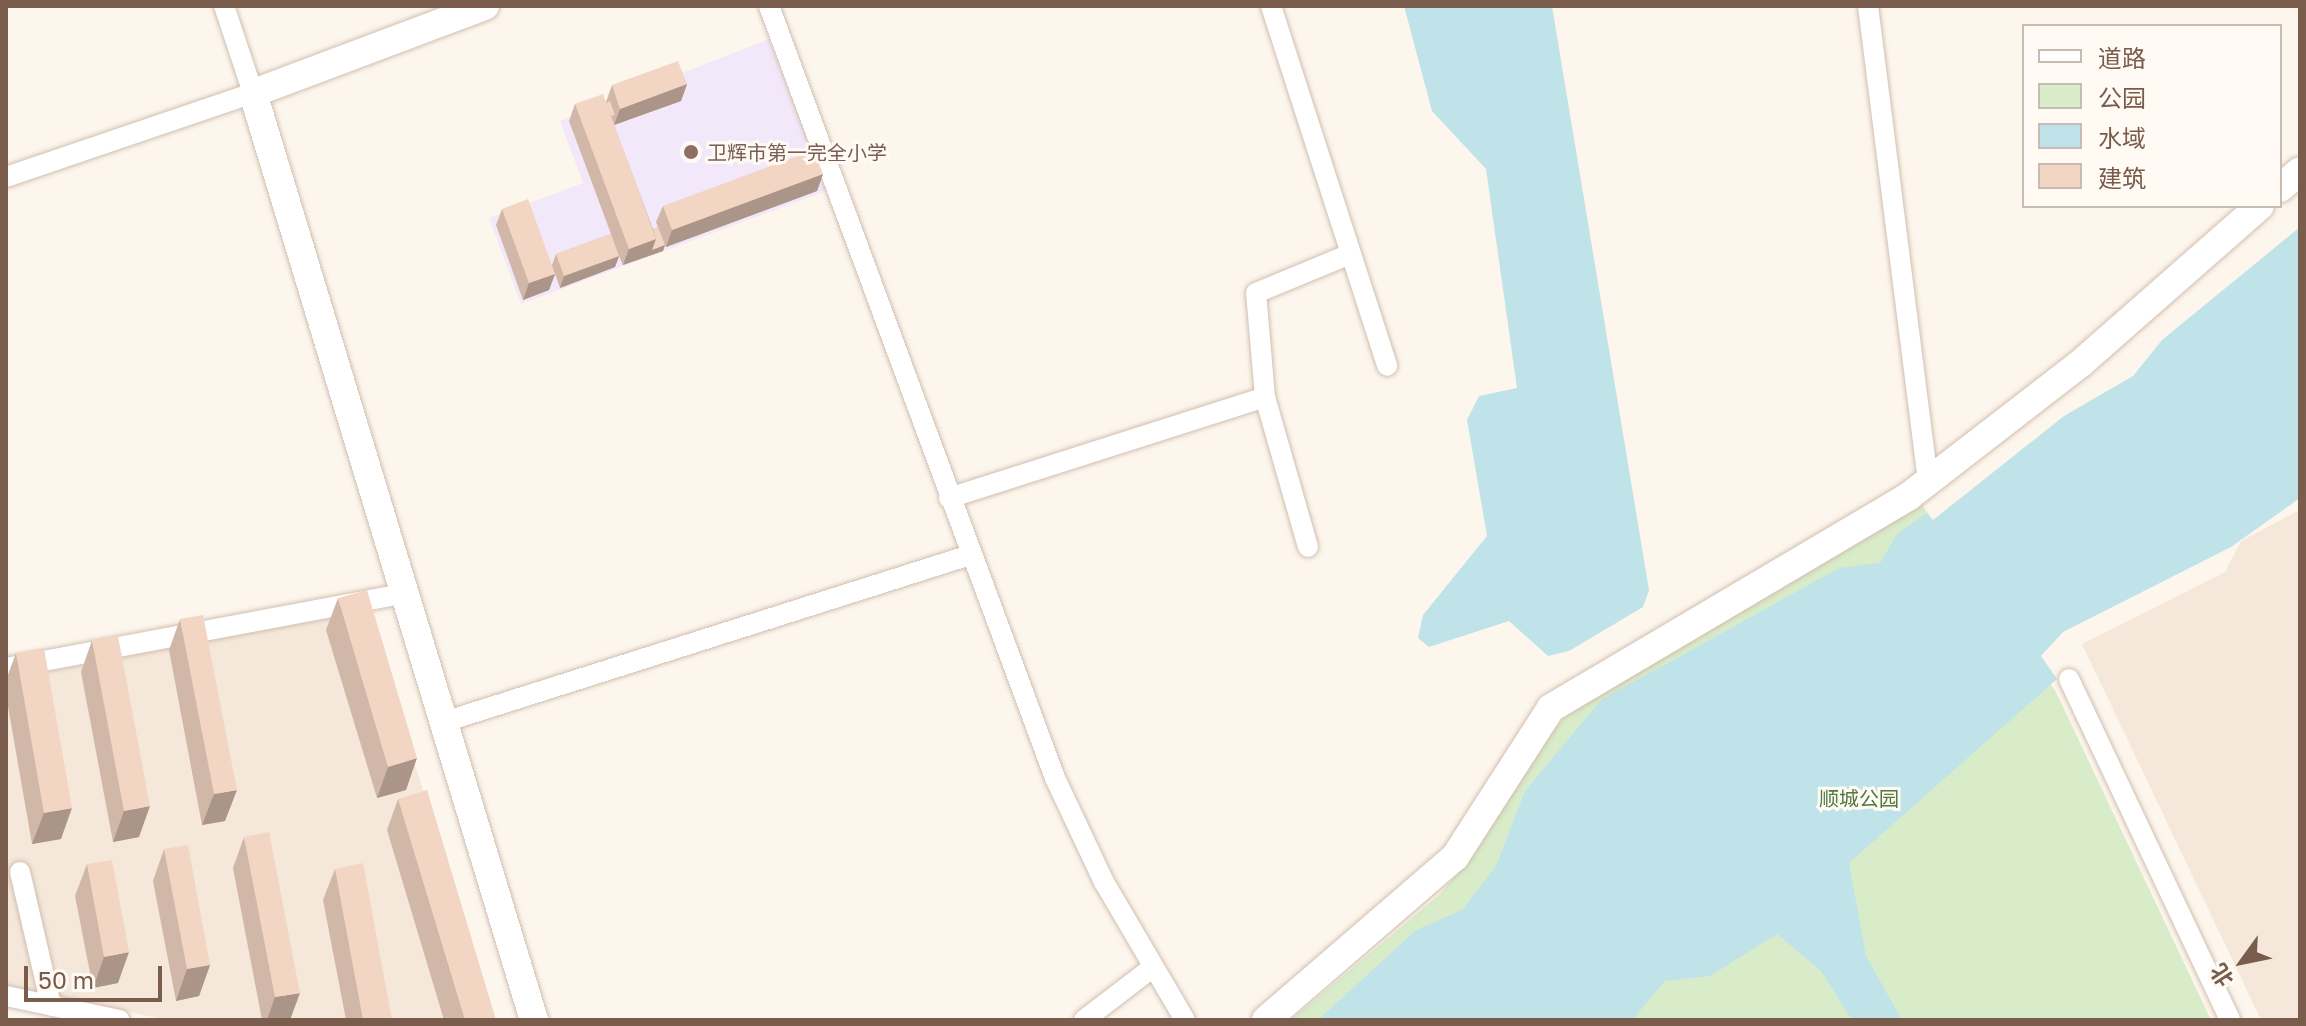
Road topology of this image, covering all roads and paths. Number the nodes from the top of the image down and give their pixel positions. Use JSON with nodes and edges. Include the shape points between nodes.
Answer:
{"nodes":[{"id":1,"x":224,"y":6,"type":"edge"},
{"id":2,"x":485,"y":6,"type":"edge"},
{"id":3,"x":769,"y":6,"type":"edge"},
{"id":4,"x":1271,"y":6,"type":"edge"},
{"id":5,"x":1868,"y":6,"type":"edge"},
{"id":6,"x":253,"y":93,"type":"junction"},
{"id":7,"x":2300,"y":171,"type":"edge"},
{"id":8,"x":6,"y":177,"type":"edge"},
{"id":9,"x":2282,"y":186,"type":"edge"},
{"id":10,"x":2258,"y":208,"type":"edge"},
{"id":11,"x":1350,"y":254,"type":"junction"},
{"id":12,"x":1387,"y":366,"type":"dead end"},
{"id":13,"x":1265,"y":397,"type":"junction"},
{"id":14,"x":1928,"y":482,"type":"junction"},
{"id":15,"x":949,"y":498,"type":"junction"},
{"id":16,"x":1308,"y":547,"type":"dead end"},
{"id":17,"x":970,"y":555,"type":"junction"},
{"id":18,"x":405,"y":593,"type":"junction"},
{"id":19,"x":6,"y":668,"type":"edge"},
{"id":20,"x":2069,"y":679,"type":"dead end"},
{"id":21,"x":444,"y":722,"type":"junction"},
{"id":22,"x":20,"y":872,"type":"dead end"},
{"id":23,"x":1152,"y":968,"type":"junction"},
{"id":24,"x":6,"y":996,"type":"edge"},
{"id":25,"x":51,"y":1005,"type":"junction"},
{"id":26,"x":120,"y":1020,"type":"edge"},
{"id":27,"x":534,"y":1020,"type":"edge"},
{"id":28,"x":1084,"y":1020,"type":"edge"},
{"id":29,"x":1185,"y":1020,"type":"edge"},
{"id":30,"x":1266,"y":1020,"type":"edge"},
{"id":31,"x":2230,"y":1020,"type":"edge"}],
"edges":[{"from":1,"to":6,"type":"street"},
{"from":2,"to":6,"type":"street"},
{"from":3,"to":15,"type":"street"},
{"from":4,"to":11,"type":"street"},
{"from":5,"to":14,"type":"street"},
{"from":6,"to":8,"type":"street"},
{"from":6,"to":18,"type":"street"},
{"from":7,"to":9,"type":"street"},
{"from":10,"to":14,"type":"street","via":[[2081,363]]},
{"from":11,"to":12,"type":"street"},
{"from":11,"to":13,"type":"street","via":[[1256,293]]},
{"from":13,"to":15,"type":"street"},
{"from":13,"to":16,"type":"street"},
{"from":14,"to":30,"type":"street","via":[[1551,708],[1455,857]]},
{"from":15,"to":17,"type":"street"},
{"from":17,"to":21,"type":"street"},
{"from":17,"to":23,"type":"street","via":[[1055,778]]},
{"from":18,"to":19,"type":"street"},
{"from":18,"to":21,"type":"street"},
{"from":20,"to":31,"type":"street"},
{"from":21,"to":27,"type":"street"},
{"from":22,"to":25,"type":"street"},
{"from":23,"to":28,"type":"street"},
{"from":23,"to":29,"type":"street"},
{"from":24,"to":25,"type":"street"},
{"from":25,"to":26,"type":"street"}]}
